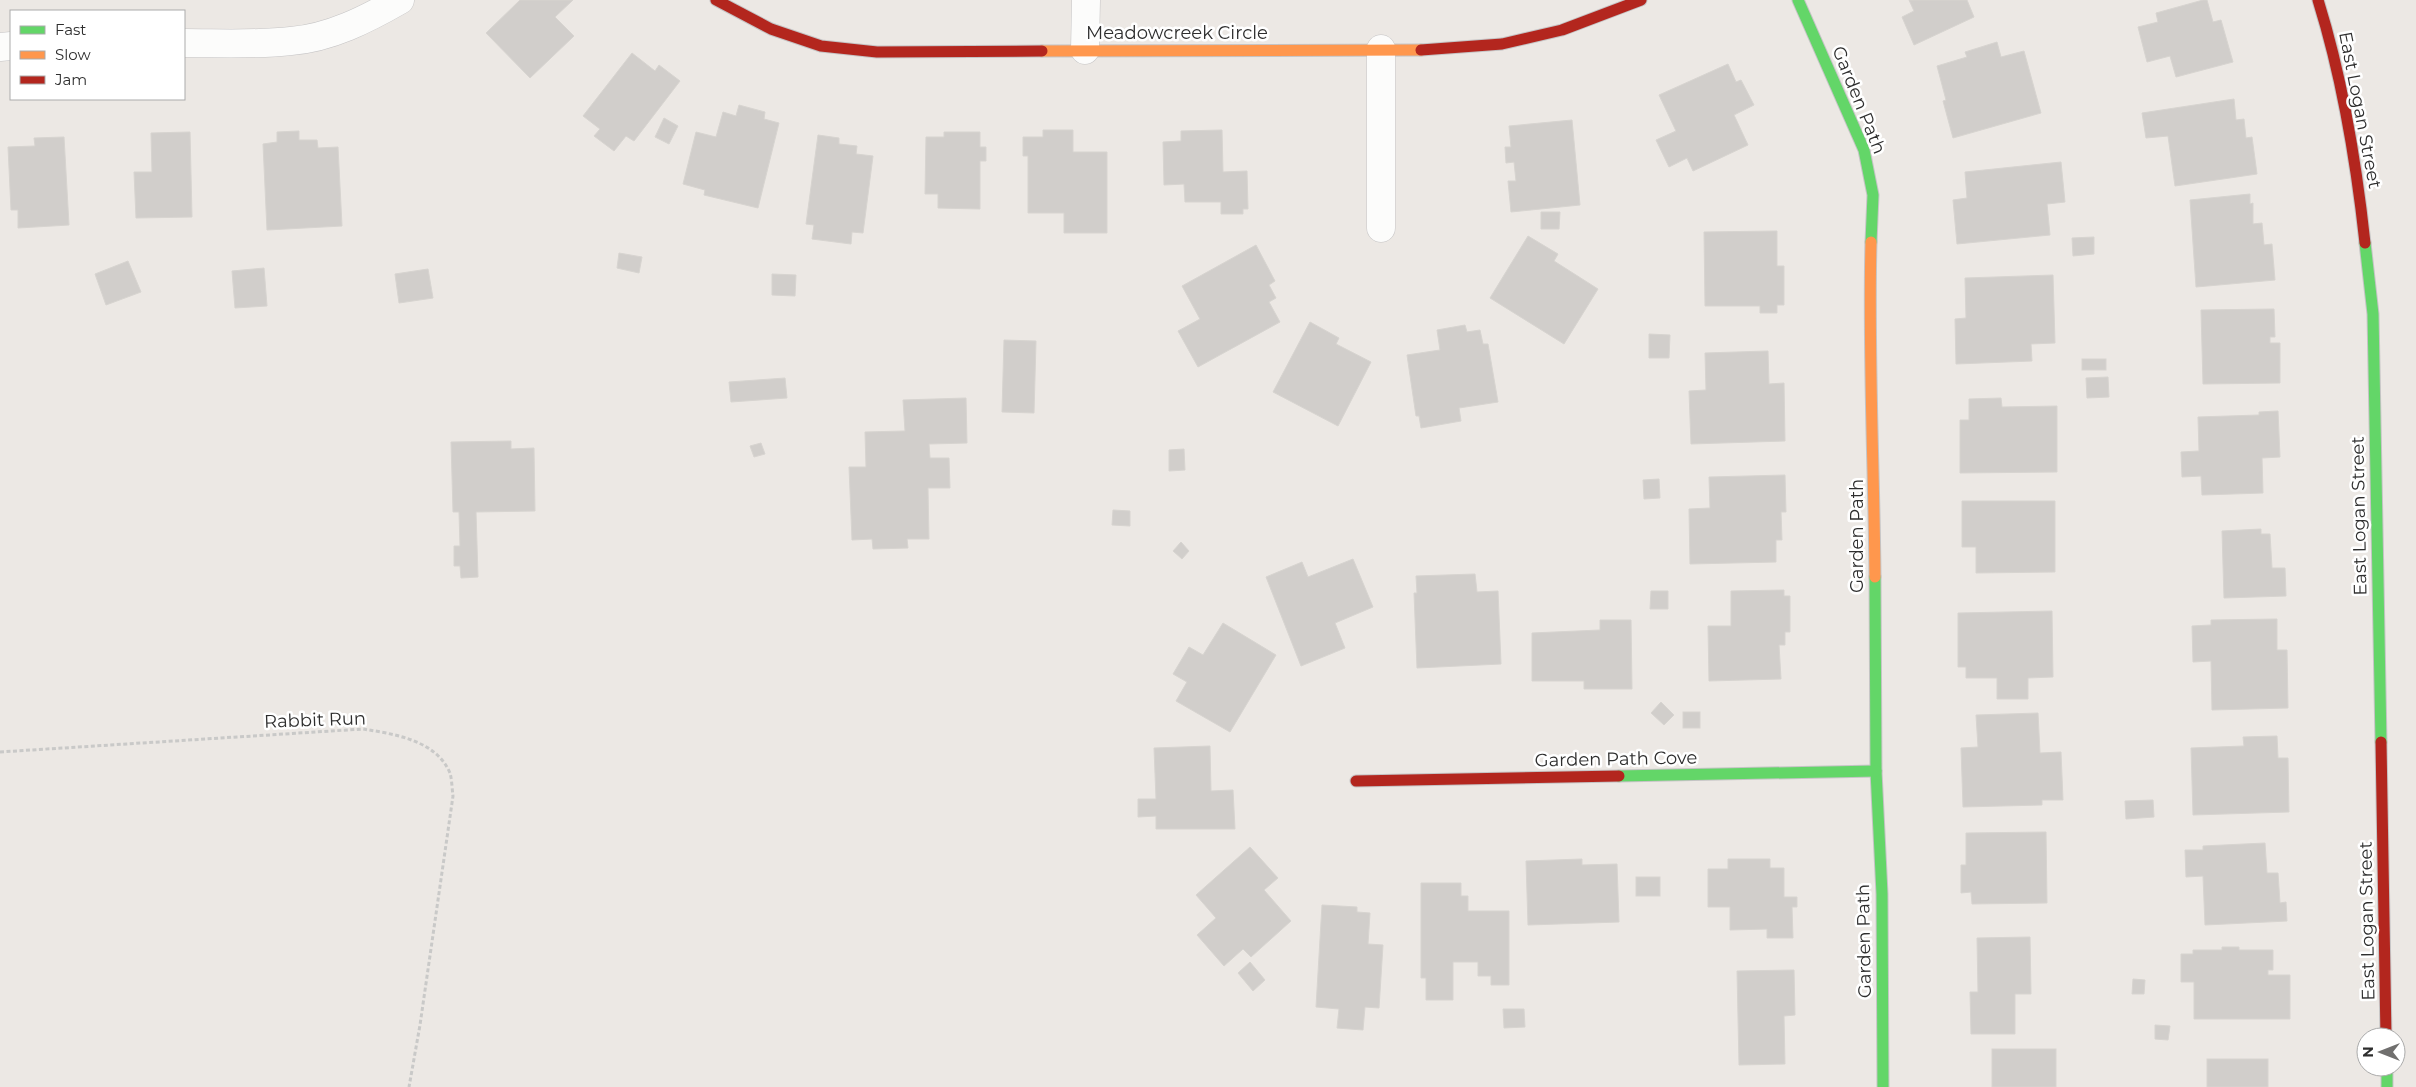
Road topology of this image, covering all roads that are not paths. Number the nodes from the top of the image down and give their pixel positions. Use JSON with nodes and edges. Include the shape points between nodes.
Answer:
{"nodes":[{"id":1,"x":400,"y":0,"type":"edge"},
{"id":2,"x":716,"y":0,"type":"edge"},
{"id":3,"x":1086,"y":0,"type":"edge"},
{"id":4,"x":1641,"y":0,"type":"edge"},
{"id":5,"x":1798,"y":0,"type":"edge"},
{"id":6,"x":2318,"y":0,"type":"edge"},
{"id":7,"x":185,"y":43,"type":"edge"},
{"id":8,"x":1381,"y":49,"type":"junction"},
{"id":9,"x":1085,"y":50,"type":"junction"},
{"id":10,"x":1381,"y":228,"type":"dead end"},
{"id":11,"x":1876,"y":771,"type":"junction"},
{"id":12,"x":1356,"y":781,"type":"dead end"},
{"id":13,"x":2386,"y":1027,"type":"edge"},
{"id":14,"x":1883,"y":1087,"type":"edge"}],
"edges":[{"from":1,"to":7,"type":"street","via":[[366,20],[292,41]]},
{"from":2,"to":9,"type":"street","name":"Meadowcreek Circle","via":[[771,30],[821,46],[877,52]]},
{"from":3,"to":9,"type":"street"},
{"from":4,"to":8,"type":"street","name":"Meadowcreek Circle","via":[[1562,30],[1502,44],[1440,50]]},
{"from":5,"to":11,"type":"street","name":"Garden Path","via":[[1864,150],[1873,195],[1869,318],[1874,451]]},
{"from":6,"to":13,"type":"street","name":"East Logan Street","via":[[2347,115],[2363,214],[2373,314]]},
{"from":8,"to":9,"type":"street","name":"Meadowcreek Circle"},
{"from":8,"to":10,"type":"street"},
{"from":11,"to":12,"type":"street","name":"Garden Path Cove"},
{"from":11,"to":14,"type":"street","name":"Garden Path","via":[[1882,894]]}]}
